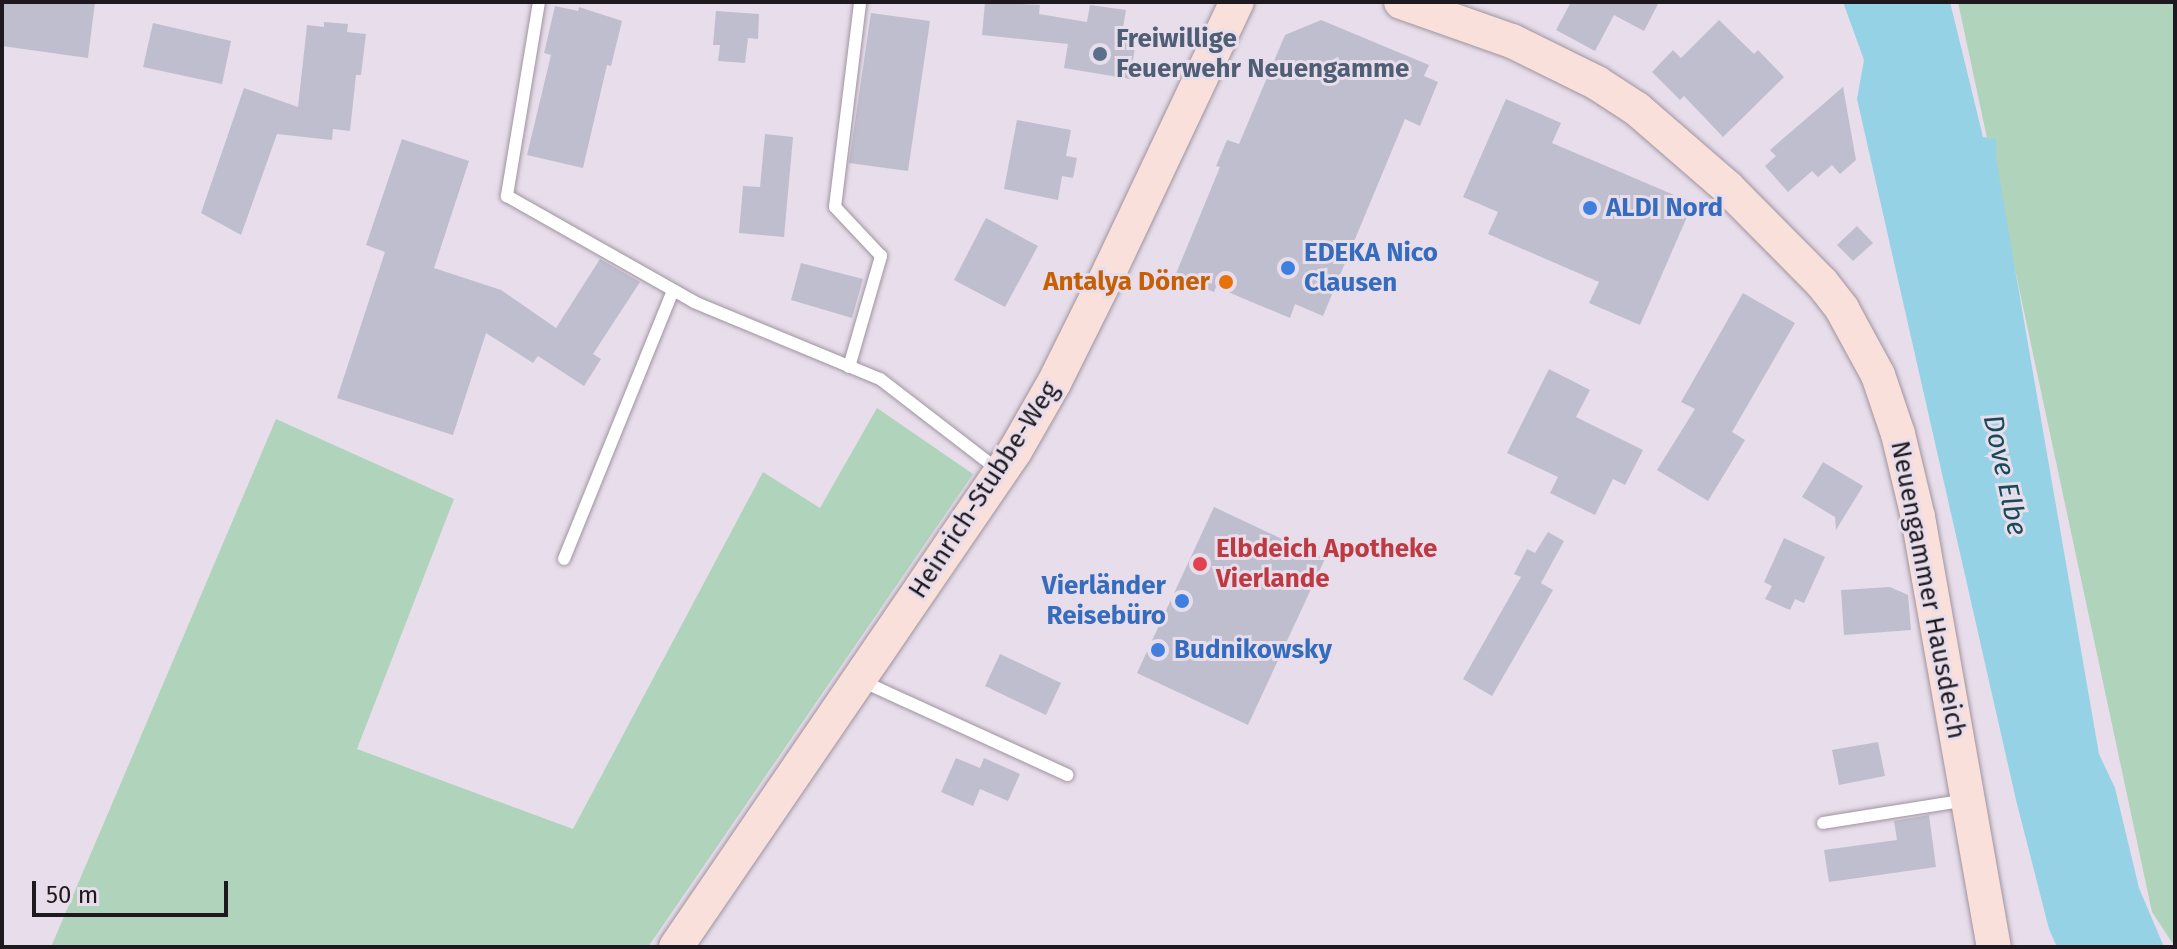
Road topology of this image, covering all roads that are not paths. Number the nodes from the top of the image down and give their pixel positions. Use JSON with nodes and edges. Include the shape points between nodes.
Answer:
{"nodes":[{"id":1,"x":539,"y":2,"type":"edge"},
{"id":2,"x":860,"y":2,"type":"edge"},
{"id":3,"x":1237,"y":2,"type":"edge"},
{"id":4,"x":1401,"y":2,"type":"edge"},
{"id":5,"x":673,"y":290,"type":"junction"},
{"id":6,"x":849,"y":367,"type":"junction"},
{"id":7,"x":1001,"y":472,"type":"junction"},
{"id":8,"x":564,"y":559,"type":"dead end"},
{"id":9,"x":860,"y":679,"type":"junction"},
{"id":10,"x":1067,"y":775,"type":"dead end"},
{"id":11,"x":1968,"y":800,"type":"junction"},
{"id":12,"x":1823,"y":823,"type":"dead end"},
{"id":13,"x":676,"y":947,"type":"edge"},
{"id":14,"x":1994,"y":947,"type":"edge"}],
"edges":[{"from":1,"to":5,"type":"lane","via":[[507,196]]},
{"from":2,"to":6,"type":"lane","via":[[835,207],[881,256]]},
{"from":3,"to":7,"type":"street","name":"Heinrich-Stubbe-Weg","via":[[1054,383]]},
{"from":4,"to":11,"type":"street","name":"Neuengammer Hausdeich","via":[[1512,41],[1637,109],[1727,187],[1842,309],[1878,375],[1898,434],[1918,517]]},
{"from":5,"to":6,"type":"lane"},
{"from":5,"to":8,"type":"lane"},
{"from":6,"to":7,"type":"lane","via":[[880,379]]},
{"from":7,"to":9,"type":"street","name":"Heinrich-Stubbe-Weg"},
{"from":9,"to":10,"type":"lane"},
{"from":9,"to":13,"type":"street","name":"Heinrich-Stubbe-Weg"},
{"from":11,"to":12,"type":"lane"},
{"from":11,"to":14,"type":"street","name":"Neuengammer Hausdeich"}]}
